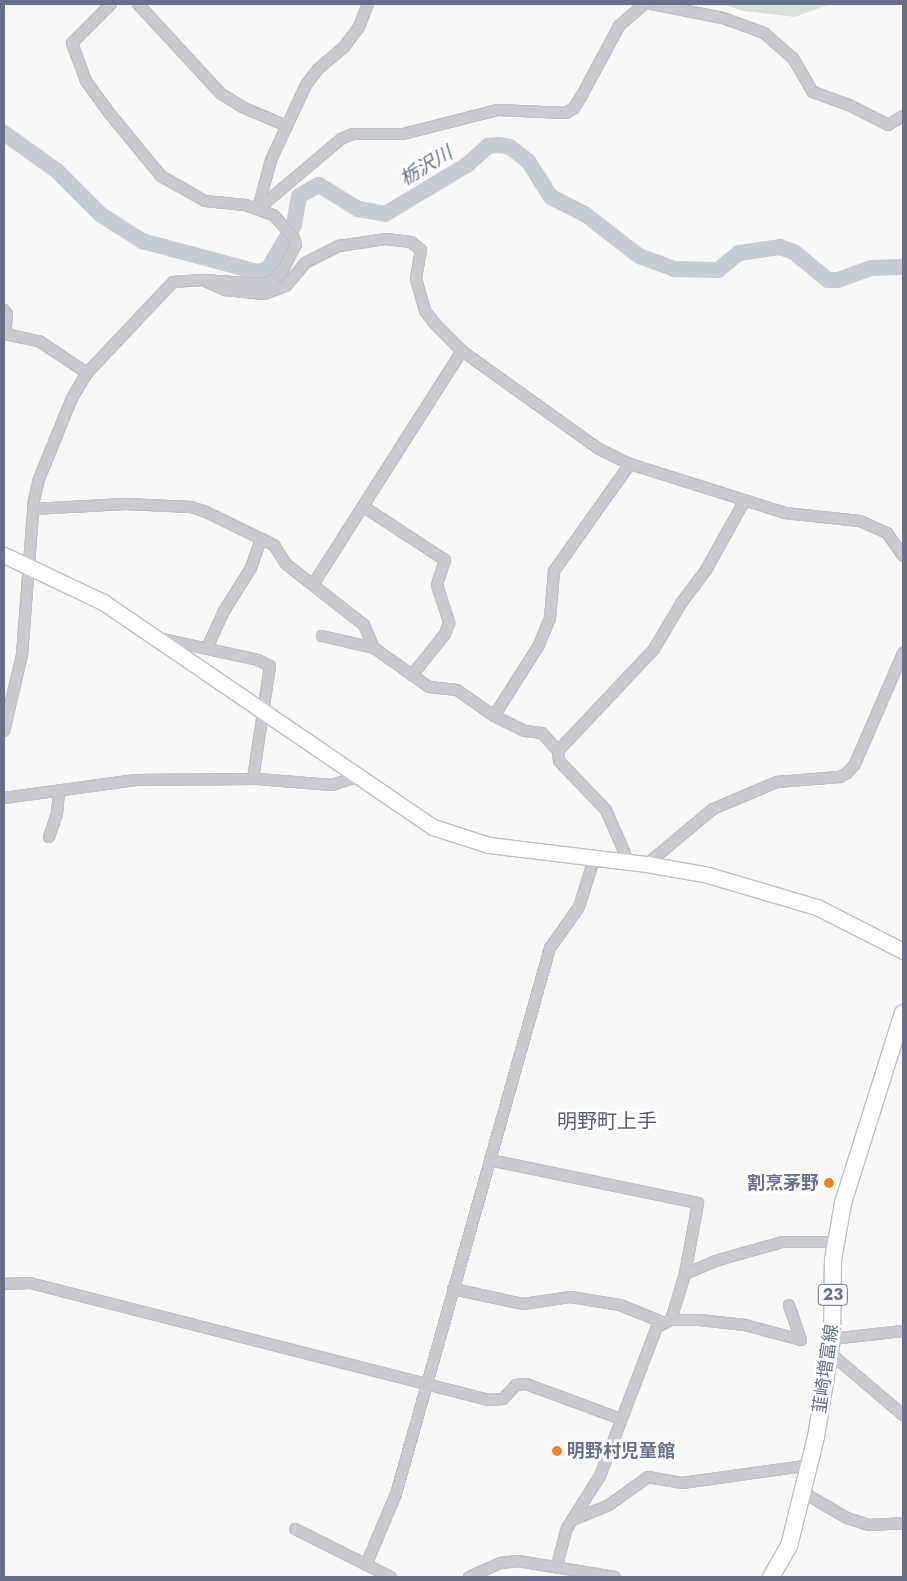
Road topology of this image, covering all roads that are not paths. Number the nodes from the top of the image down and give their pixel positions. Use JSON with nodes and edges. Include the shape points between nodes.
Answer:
{"nodes":[{"id":1,"x":111,"y":4,"type":"edge"},
{"id":2,"x":138,"y":4,"type":"edge"},
{"id":3,"x":368,"y":4,"type":"edge"},
{"id":4,"x":644,"y":4,"type":"edge"},
{"id":5,"x":652,"y":4,"type":"edge"},
{"id":6,"x":694,"y":4,"type":"edge"},
{"id":7,"x":722,"y":18,"type":"junction"},
{"id":8,"x":903,"y":116,"type":"edge"},
{"id":9,"x":287,"y":126,"type":"junction"},
{"id":10,"x":258,"y":209,"type":"junction"},
{"id":11,"x":203,"y":280,"type":"junction"},
{"id":12,"x":4,"y":310,"type":"edge"},
{"id":13,"x":4,"y":336,"type":"edge"},
{"id":14,"x":462,"y":351,"type":"junction"},
{"id":15,"x":87,"y":373,"type":"junction"},
{"id":16,"x":630,"y":464,"type":"junction"},
{"id":17,"x":745,"y":500,"type":"junction"},
{"id":18,"x":364,"y":507,"type":"junction"},
{"id":19,"x":33,"y":509,"type":"junction"},
{"id":20,"x":261,"y":539,"type":"junction"},
{"id":21,"x":4,"y":555,"type":"edge"},
{"id":22,"x":903,"y":556,"type":"edge"},
{"id":23,"x":29,"y":566,"type":"junction"},
{"id":24,"x":314,"y":583,"type":"junction"},
{"id":25,"x":322,"y":636,"type":"dead end"},
{"id":26,"x":159,"y":639,"type":"junction"},
{"id":27,"x":207,"y":648,"type":"junction"},
{"id":28,"x":374,"y":648,"type":"junction"},
{"id":29,"x":903,"y":653,"type":"edge"},
{"id":30,"x":412,"y":675,"type":"junction"},
{"id":31,"x":263,"y":712,"type":"junction"},
{"id":32,"x":494,"y":716,"type":"junction"},
{"id":33,"x":4,"y":730,"type":"edge"},
{"id":34,"x":558,"y":750,"type":"junction"},
{"id":35,"x":357,"y":777,"type":"junction"},
{"id":36,"x":253,"y":779,"type":"junction"},
{"id":37,"x":59,"y":790,"type":"junction"},
{"id":38,"x":4,"y":798,"type":"edge"},
{"id":39,"x":49,"y":836,"type":"dead end"},
{"id":40,"x":594,"y":859,"type":"junction"},
{"id":41,"x":629,"y":863,"type":"junction"},
{"id":42,"x":647,"y":864,"type":"junction"},
{"id":43,"x":903,"y":951,"type":"edge"},
{"id":44,"x":903,"y":1013,"type":"edge"},
{"id":45,"x":490,"y":1160,"type":"junction"},
{"id":46,"x":835,"y":1242,"type":"junction"},
{"id":47,"x":685,"y":1274,"type":"junction"},
{"id":48,"x":4,"y":1284,"type":"edge"},
{"id":49,"x":453,"y":1289,"type":"junction"},
{"id":50,"x":790,"y":1305,"type":"dead end"},
{"id":51,"x":667,"y":1321,"type":"junction"},
{"id":52,"x":903,"y":1331,"type":"edge"},
{"id":53,"x":831,"y":1346,"type":"junction"},
{"id":54,"x":426,"y":1384,"type":"junction"},
{"id":55,"x":903,"y":1415,"type":"edge"},
{"id":56,"x":622,"y":1419,"type":"junction"},
{"id":57,"x":811,"y":1465,"type":"junction"},
{"id":58,"x":804,"y":1493,"type":"junction"},
{"id":59,"x":572,"y":1520,"type":"junction"},
{"id":60,"x":903,"y":1523,"type":"edge"},
{"id":61,"x":295,"y":1529,"type":"dead end"},
{"id":62,"x":366,"y":1565,"type":"junction"},
{"id":63,"x":557,"y":1565,"type":"junction"},
{"id":64,"x":390,"y":1577,"type":"edge"},
{"id":65,"x":470,"y":1577,"type":"edge"},
{"id":66,"x":615,"y":1577,"type":"edge"},
{"id":67,"x":771,"y":1577,"type":"edge"}],
"edges":[{"from":1,"to":10,"type":"street","via":[[72,43],[86,81],[161,176],[205,200]]},
{"from":2,"to":9,"type":"street","via":[[220,93],[242,107]]},
{"from":3,"to":9,"type":"street","via":[[359,27],[344,47],[318,69],[306,85]]},
{"from":4,"to":10,"type":"street","via":[[618,26],[581,97],[566,113],[498,110],[403,134],[353,134],[341,139]]},
{"from":5,"to":7,"type":"street"},
{"from":6,"to":7,"type":"street"},
{"from":7,"to":8,"type":"street","via":[[764,34],[793,58],[813,92],[888,125]]},
{"from":9,"to":10,"type":"street","via":[[271,160]]},
{"from":10,"to":11,"type":"street","via":[[279,220],[294,238],[294,253],[273,280],[262,284]]},
{"from":11,"to":14,"type":"street","via":[[225,290],[264,294],[286,286],[305,263],[339,246],[403,240],[421,250],[415,271],[425,311]]},
{"from":11,"to":15,"type":"street","via":[[173,282]]},
{"from":12,"to":13,"type":"street","via":[[7,314]]},
{"from":13,"to":15,"type":"street","via":[[39,340]]},
{"from":14,"to":16,"type":"street","via":[[599,449]]},
{"from":14,"to":18,"type":"street"},
{"from":15,"to":19,"type":"street","via":[[72,398],[39,478]]},
{"from":16,"to":17,"type":"street"},
{"from":16,"to":32,"type":"street","via":[[554,571],[550,618],[539,645],[525,672]]},
{"from":17,"to":22,"type":"street","via":[[785,513],[860,521],[887,533]]},
{"from":17,"to":34,"type":"street","via":[[706,570],[654,649]]},
{"from":18,"to":24,"type":"street"},
{"from":18,"to":30,"type":"street","via":[[445,560],[437,585],[449,623],[445,634]]},
{"from":19,"to":20,"type":"street","via":[[125,504],[191,507]]},
{"from":19,"to":23,"type":"street"},
{"from":20,"to":24,"type":"street","via":[[274,546],[286,564]]},
{"from":20,"to":27,"type":"street","via":[[251,568],[224,610]]},
{"from":21,"to":23,"type":"street"},
{"from":23,"to":26,"type":"street","via":[[96,598]]},
{"from":23,"to":33,"type":"street","via":[[22,655]]},
{"from":24,"to":28,"type":"street","via":[[364,625]]},
{"from":25,"to":28,"type":"street"},
{"from":26,"to":27,"type":"street"},
{"from":26,"to":31,"type":"street"},
{"from":27,"to":31,"type":"street","via":[[270,666]]},
{"from":28,"to":30,"type":"street"},
{"from":29,"to":42,"type":"street","via":[[855,764],[848,773],[840,777],[777,782],[713,809]]},
{"from":30,"to":32,"type":"street","via":[[429,686],[457,690]]},
{"from":31,"to":35,"type":"street"},
{"from":31,"to":36,"type":"street"},
{"from":32,"to":34,"type":"street","via":[[525,731],[542,733]]},
{"from":34,"to":41,"type":"street","via":[[559,761],[606,810]]},
{"from":35,"to":36,"type":"street","via":[[332,785]]},
{"from":35,"to":40,"type":"street","via":[[413,817],[466,840]]},
{"from":36,"to":37,"type":"street","via":[[136,780]]},
{"from":37,"to":38,"type":"street"},
{"from":37,"to":39,"type":"street","via":[[57,814]]},
{"from":40,"to":41,"type":"street"},
{"from":40,"to":45,"type":"street","via":[[579,907],[550,948]]},
{"from":41,"to":42,"type":"street"},
{"from":42,"to":43,"type":"street","via":[[708,875],[808,904],[851,922]]},
{"from":44,"to":46,"type":"main road","name":"韮崎増富線","number":"23","via":[[843,1203]]},
{"from":45,"to":47,"type":"street","via":[[698,1203]]},
{"from":45,"to":49,"type":"street"},
{"from":46,"to":47,"type":"street","via":[[782,1242],[724,1258]]},
{"from":46,"to":53,"type":"main road","name":"韮崎増富線","number":"23"},
{"from":47,"to":51,"type":"street"},
{"from":48,"to":54,"type":"street","via":[[30,1283]]},
{"from":49,"to":51,"type":"street","via":[[523,1304],[571,1297],[620,1305]]},
{"from":49,"to":54,"type":"street"},
{"from":50,"to":51,"type":"street","via":[[801,1340],[745,1325]]},
{"from":51,"to":56,"type":"street","via":[[657,1327]]},
{"from":52,"to":53,"type":"street"},
{"from":53,"to":55,"type":"street"},
{"from":53,"to":57,"type":"main road","name":"韮崎増富線","number":"23"},
{"from":54,"to":56,"type":"street","via":[[497,1401],[508,1396],[516,1385],[526,1384]]},
{"from":54,"to":62,"type":"street","via":[[387,1521]]},
{"from":56,"to":59,"type":"street","via":[[600,1476]]},
{"from":57,"to":58,"type":"main road","name":"韮崎増富線","number":"23"},
{"from":57,"to":59,"type":"street","via":[[682,1483],[648,1477],[609,1505]]},
{"from":58,"to":60,"type":"street","via":[[847,1518],[869,1525]]},
{"from":58,"to":67,"type":"main road","name":"韮崎増富線","number":"23","via":[[789,1546]]},
{"from":59,"to":63,"type":"street"},
{"from":61,"to":62,"type":"street"},
{"from":62,"to":64,"type":"street"},
{"from":63,"to":65,"type":"street","via":[[518,1561],[501,1563]]},
{"from":63,"to":66,"type":"street"}]}
